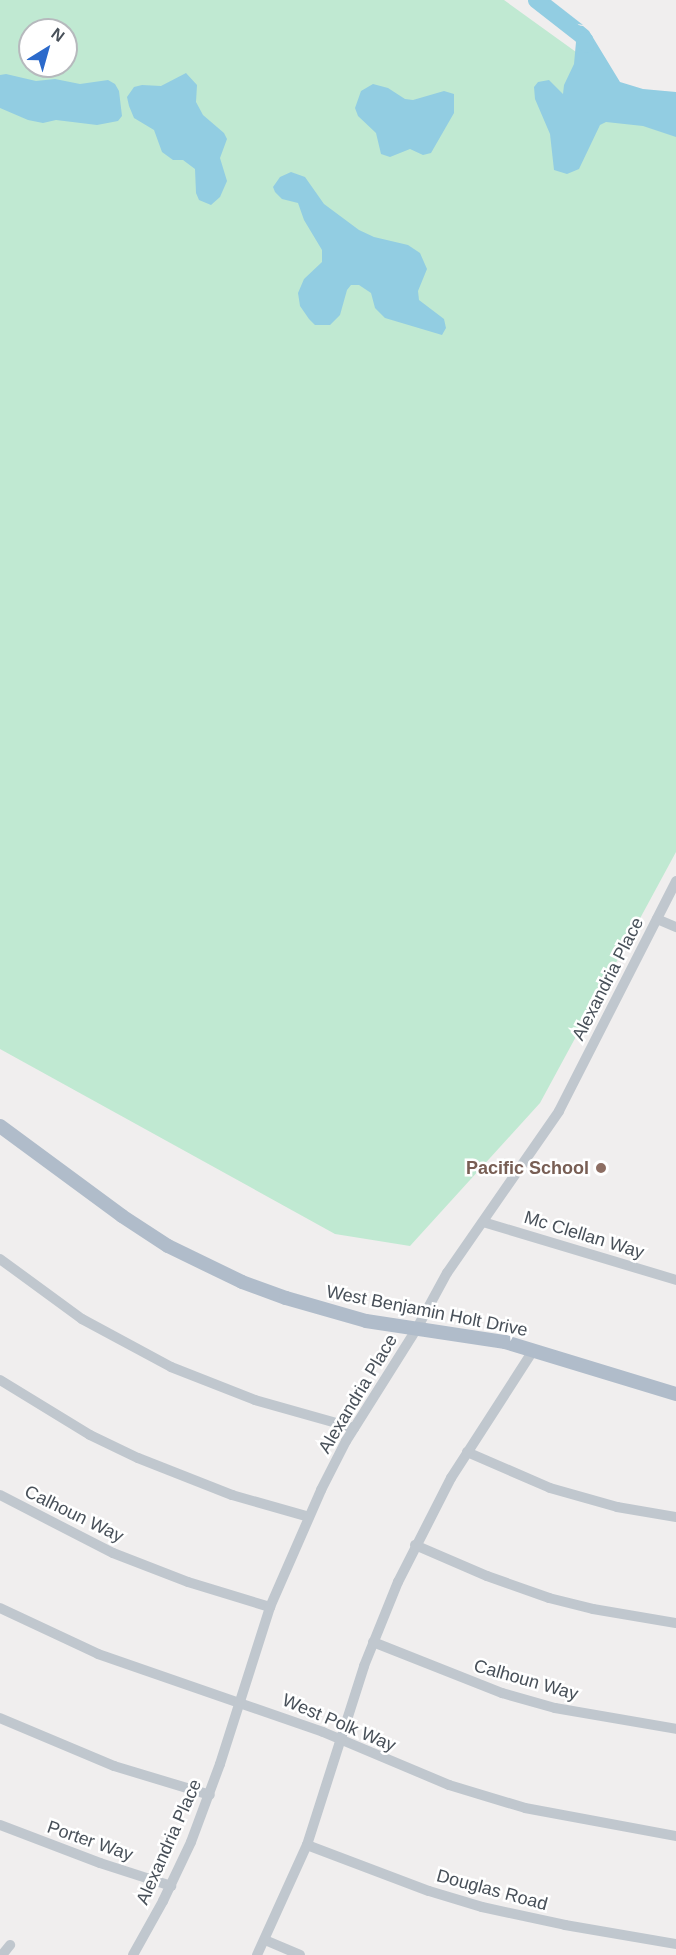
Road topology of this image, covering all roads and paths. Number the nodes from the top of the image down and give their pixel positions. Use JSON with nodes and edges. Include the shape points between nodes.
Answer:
{"nodes":[{"id":1,"x":676,"y":881,"type":"edge"},
{"id":2,"x":657,"y":919,"type":"junction"},
{"id":3,"x":676,"y":927,"type":"edge"},
{"id":4,"x":0,"y":1126,"type":"edge"},
{"id":5,"x":483,"y":1222,"type":"junction"},
{"id":6,"x":0,"y":1259,"type":"edge"},
{"id":7,"x":676,"y":1280,"type":"edge"},
{"id":8,"x":416,"y":1330,"type":"junction"},
{"id":9,"x":533,"y":1351,"type":"junction"},
{"id":10,"x":0,"y":1380,"type":"edge"},
{"id":11,"x":676,"y":1394,"type":"edge"},
{"id":12,"x":354,"y":1428,"type":"junction"},
{"id":13,"x":467,"y":1452,"type":"junction"},
{"id":14,"x":0,"y":1495,"type":"edge"},
{"id":15,"x":309,"y":1517,"type":"junction"},
{"id":16,"x":676,"y":1517,"type":"edge"},
{"id":17,"x":415,"y":1545,"type":"junction"},
{"id":18,"x":270,"y":1607,"type":"junction"},
{"id":19,"x":0,"y":1608,"type":"edge"},
{"id":20,"x":676,"y":1623,"type":"edge"},
{"id":21,"x":374,"y":1642,"type":"junction"},
{"id":22,"x":239,"y":1701,"type":"junction"},
{"id":23,"x":0,"y":1718,"type":"edge"},
{"id":24,"x":676,"y":1729,"type":"edge"},
{"id":25,"x":341,"y":1740,"type":"junction"},
{"id":26,"x":210,"y":1795,"type":"junction"},
{"id":27,"x":0,"y":1825,"type":"edge"},
{"id":28,"x":676,"y":1836,"type":"edge"},
{"id":29,"x":307,"y":1845,"type":"junction"},
{"id":30,"x":171,"y":1886,"type":"junction"},
{"id":31,"x":265,"y":1940,"type":"junction"},
{"id":32,"x":676,"y":1944,"type":"edge"},
{"id":33,"x":10,"y":1945,"type":"dead end"},
{"id":34,"x":2,"y":1955,"type":"edge"},
{"id":35,"x":133,"y":1955,"type":"edge"},
{"id":36,"x":257,"y":1955,"type":"edge"},
{"id":37,"x":300,"y":1955,"type":"edge"}],
"edges":[{"from":1,"to":2,"type":"street","name":"Alexandria Place"},
{"from":2,"to":3,"type":"street"},
{"from":2,"to":5,"type":"street","name":"Alexandria Place","via":[[559,1111]]},
{"from":4,"to":8,"type":"main road","name":"West Benjamin Holt Drive","via":[[122,1216],[198,1262],[242,1282],[330,1312]]},
{"from":5,"to":7,"type":"street","name":"Mc Clellan Way"},
{"from":5,"to":8,"type":"street","name":"Alexandria Place","via":[[447,1273]]},
{"from":6,"to":12,"type":"street","via":[[82,1318],[171,1367],[255,1400]]},
{"from":8,"to":9,"type":"main road","name":"West Benjamin Holt Drive","via":[[490,1338]]},
{"from":8,"to":12,"type":"street","name":"Alexandria Place"},
{"from":9,"to":11,"type":"main road","name":"West Benjamin Holt Drive"},
{"from":9,"to":13,"type":"street"},
{"from":10,"to":15,"type":"street","via":[[90,1435],[138,1458],[232,1495]]},
{"from":12,"to":15,"type":"street","name":"Alexandria Place"},
{"from":13,"to":16,"type":"street","via":[[550,1488],[618,1507]]},
{"from":13,"to":17,"type":"street"},
{"from":14,"to":18,"type":"street","name":"Calhoun Way","via":[[122,1557]]},
{"from":15,"to":18,"type":"street","name":"Alexandria Place"},
{"from":17,"to":20,"type":"street","via":[[549,1598]]},
{"from":17,"to":21,"type":"street"},
{"from":18,"to":22,"type":"street","name":"Alexandria Place"},
{"from":19,"to":22,"type":"street","name":"West Polk Way","via":[[98,1654]]},
{"from":21,"to":24,"type":"street","name":"Calhoun Way","via":[[502,1693],[555,1708]]},
{"from":21,"to":25,"type":"street"},
{"from":22,"to":25,"type":"street","name":"West Polk Way"},
{"from":22,"to":26,"type":"street","name":"Alexandria Place"},
{"from":23,"to":26,"type":"street","via":[[114,1766]]},
{"from":25,"to":28,"type":"street","name":"West Polk Way","via":[[402,1768],[484,1797],[565,1817]]},
{"from":25,"to":29,"type":"street"},
{"from":26,"to":30,"type":"street","name":"Alexandria Place"},
{"from":27,"to":30,"type":"street","name":"Porter Way"},
{"from":29,"to":31,"type":"street"},
{"from":29,"to":32,"type":"street","name":"Douglas Road","via":[[482,1907]]},
{"from":30,"to":35,"type":"street","name":"Alexandria Place"},
{"from":31,"to":36,"type":"street"},
{"from":31,"to":37,"type":"street"},
{"from":33,"to":34,"type":"street"}]}
